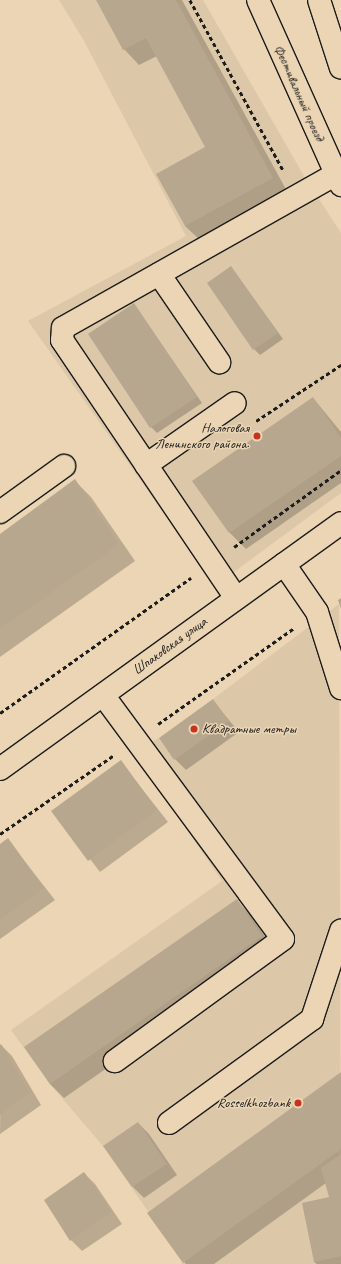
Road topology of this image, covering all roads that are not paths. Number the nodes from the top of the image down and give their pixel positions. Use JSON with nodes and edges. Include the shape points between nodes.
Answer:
{"nodes":[{"id":1,"x":258,"y":0,"type":"edge"},
{"id":2,"x":318,"y":0,"type":"edge"},
{"id":3,"x":341,"y":68,"type":"edge"},
{"id":4,"x":338,"y":180,"type":"edge"},
{"id":5,"x":159,"y":274,"type":"junction"},
{"id":6,"x":219,"y":362,"type":"dead end"},
{"id":7,"x":235,"y":403,"type":"dead end"},
{"id":8,"x":146,"y":465,"type":"junction"},
{"id":9,"x":64,"y":466,"type":"dead end"},
{"id":10,"x":0,"y":512,"type":"edge"},
{"id":11,"x":341,"y":523,"type":"edge"},
{"id":12,"x":284,"y":564,"type":"junction"},
{"id":13,"x":236,"y":598,"type":"junction"},
{"id":14,"x":341,"y":688,"type":"edge"},
{"id":15,"x":103,"y":695,"type":"junction"},
{"id":16,"x":0,"y":769,"type":"edge"},
{"id":17,"x":341,"y":932,"type":"edge"},
{"id":18,"x":115,"y":1061,"type":"dead end"},
{"id":19,"x":169,"y":1123,"type":"dead end"}],
"edges":[{"from":1,"to":4,"type":"main road","name":"Фестивальный проезд"},
{"from":2,"to":3,"type":"main road"},
{"from":4,"to":5,"type":"main road","via":[[297,195]]},
{"from":5,"to":6,"type":"main road"},
{"from":5,"to":8,"type":"main road","via":[[63,328],[62,340]]},
{"from":7,"to":8,"type":"main road"},
{"from":8,"to":13,"type":"main road"},
{"from":9,"to":10,"type":"main road"},
{"from":11,"to":12,"type":"main road","name":"Шпаковская улица"},
{"from":12,"to":13,"type":"main road","name":"Шпаковская улица"},
{"from":12,"to":14,"type":"main road","via":[[317,612]]},
{"from":13,"to":15,"type":"main road","name":"Шпаковская улица"},
{"from":15,"to":16,"type":"main road","name":"Шпаковская улица"},
{"from":15,"to":18,"type":"main road","via":[[283,939]]},
{"from":17,"to":19,"type":"main road","via":[[312,1019]]}]}
